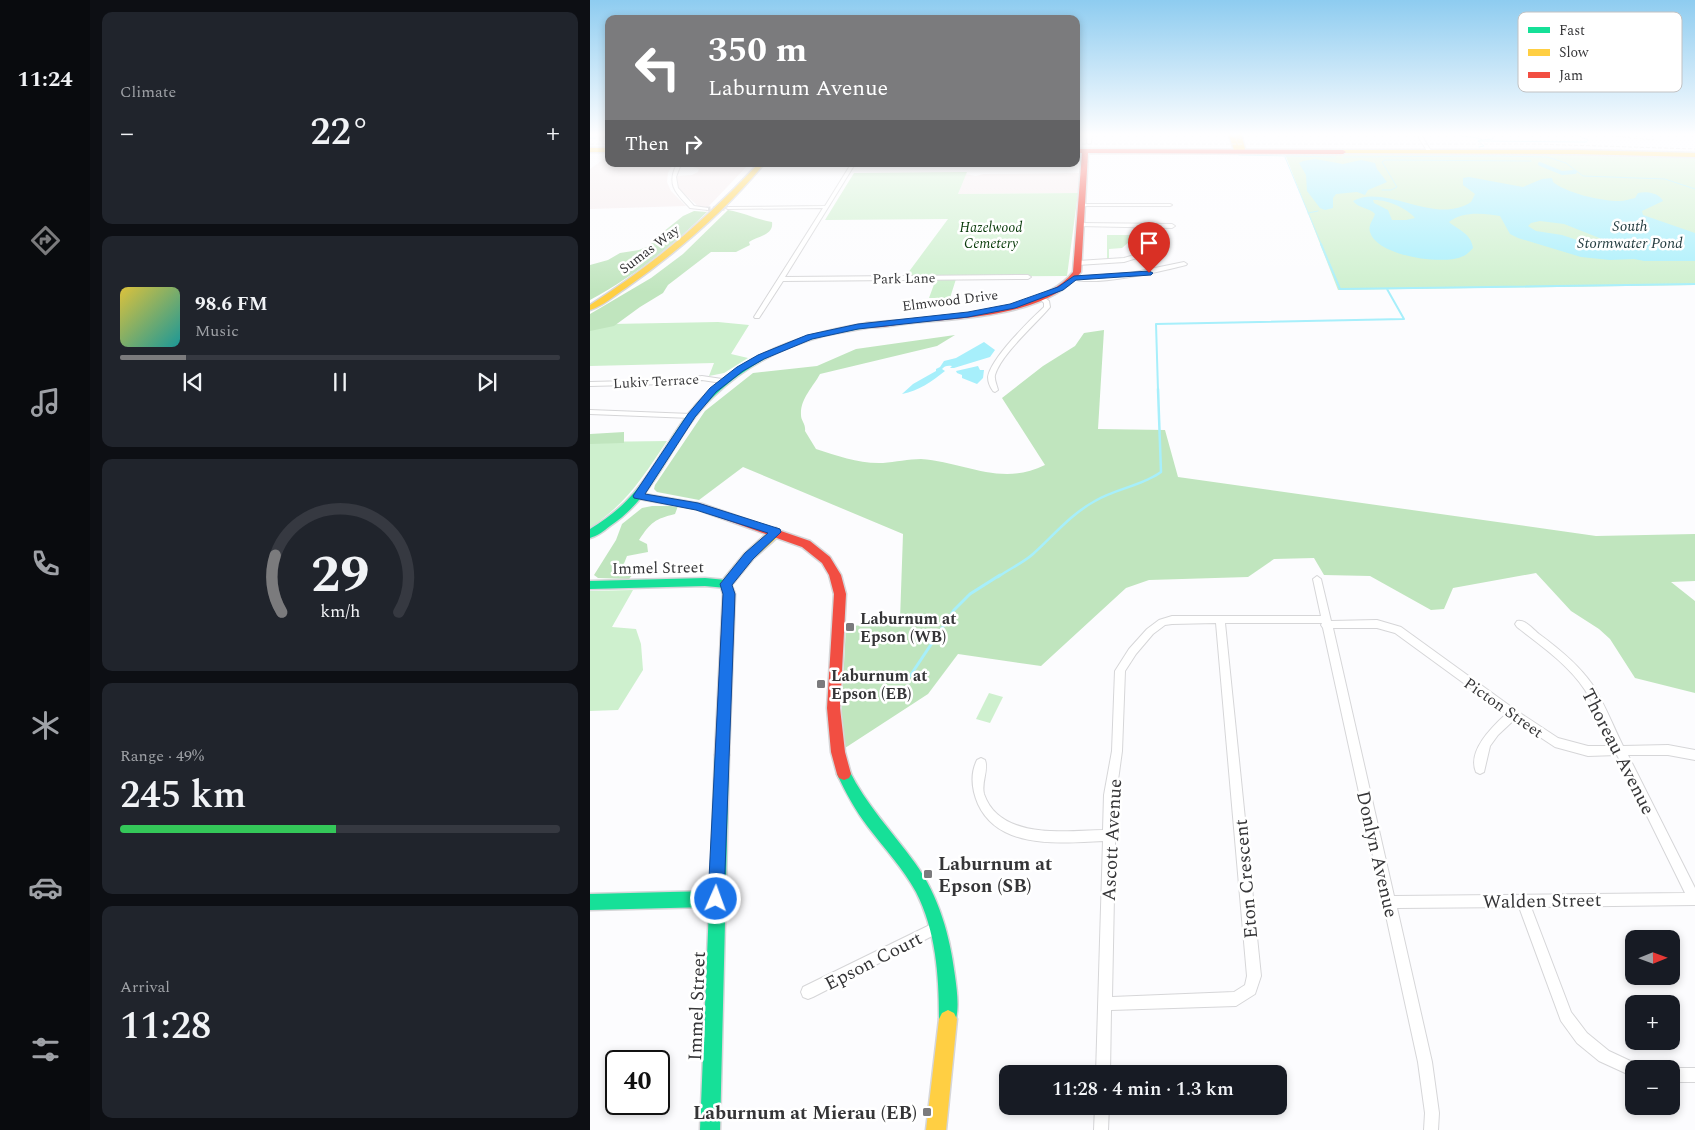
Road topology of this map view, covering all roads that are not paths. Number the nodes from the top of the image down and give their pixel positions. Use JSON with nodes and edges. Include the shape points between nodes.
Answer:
{"nodes":[{"id":1,"x":675,"y":186,"type":"edge"},
{"id":2,"x":737,"y":186,"type":"edge"},
{"id":3,"x":738,"y":186,"type":"edge"},
{"id":4,"x":839,"y":186,"type":"edge"},
{"id":5,"x":1082,"y":186,"type":"edge"},
{"id":6,"x":1082,"y":205,"type":"junction"},
{"id":7,"x":1170,"y":205,"type":"dead end"},
{"id":8,"x":825,"y":207,"type":"junction"},
{"id":9,"x":728,"y":208,"type":"tunnel mouth"},
{"id":10,"x":706,"y":209,"type":"tunnel mouth"},
{"id":11,"x":1080,"y":225,"type":"junction"},
{"id":12,"x":1172,"y":226,"type":"dead end"},
{"id":13,"x":1151,"y":252,"type":"dead end"},
{"id":14,"x":1078,"y":263,"type":"junction"},
{"id":15,"x":1184,"y":264,"type":"dead end"},
{"id":16,"x":1028,"y":277,"type":"dead end"},
{"id":17,"x":1074,"y":278,"type":"junction"},
{"id":18,"x":780,"y":279,"type":"junction"},
{"id":19,"x":1041,"y":297,"type":"junction"},
{"id":20,"x":590,"y":303,"type":"edge"},
{"id":21,"x":590,"y":308,"type":"edge"},
{"id":22,"x":757,"y":317,"type":"dead end"},
{"id":23,"x":722,"y":381,"type":"junction"},
{"id":24,"x":590,"y":384,"type":"edge"},
{"id":25,"x":995,"y":390,"type":"dead end"},
{"id":26,"x":590,"y":412,"type":"edge"},
{"id":27,"x":691,"y":416,"type":"junction"},
{"id":28,"x":638,"y":496,"type":"junction"},
{"id":29,"x":776,"y":532,"type":"junction"},
{"id":30,"x":590,"y":534,"type":"edge"},
{"id":31,"x":1317,"y":579,"type":"dead end"},
{"id":32,"x":726,"y":584,"type":"junction"},
{"id":33,"x":590,"y":585,"type":"edge"},
{"id":34,"x":1220,"y":620,"type":"junction"},
{"id":35,"x":1326,"y":622,"type":"junction"},
{"id":36,"x":1161,"y":623,"type":"joint"},
{"id":37,"x":1520,"y":624,"type":"dead end"},
{"id":38,"x":1513,"y":714,"type":"junction"},
{"id":39,"x":1620,"y":751,"type":"junction"},
{"id":40,"x":1695,"y":755,"type":"edge"},
{"id":41,"x":981,"y":763,"type":"dead end"},
{"id":42,"x":1480,"y":769,"type":"dead end"},
{"id":43,"x":1109,"y":835,"type":"junction"},
{"id":44,"x":716,"y":899,"type":"junction"},
{"id":45,"x":1694,"y":899,"type":"edge"},
{"id":46,"x":1523,"y":901,"type":"junction"},
{"id":47,"x":590,"y":902,"type":"edge"},
{"id":48,"x":1390,"y":902,"type":"junction"},
{"id":49,"x":938,"y":927,"type":"junction"},
{"id":50,"x":808,"y":992,"type":"dead end"},
{"id":51,"x":1105,"y":1004,"type":"junction"},
{"id":52,"x":1103,"y":1065,"type":"edge"},
{"id":53,"x":1625,"y":1066,"type":"edge"},
{"id":54,"x":1680,"y":1075,"type":"edge"},
{"id":55,"x":1695,"y":1075,"type":"edge"},
{"id":56,"x":1102,"y":1115,"type":"edge"},
{"id":57,"x":710,"y":1130,"type":"edge"},
{"id":58,"x":936,"y":1130,"type":"edge"},
{"id":59,"x":1101,"y":1130,"type":"edge"},
{"id":60,"x":1432,"y":1130,"type":"edge"}],
"edges":[{"from":1,"to":10,"type":"street","via":[[692,208]]},
{"from":2,"to":20,"type":"main road","name":"Sumas Way","via":[[672,248]]},
{"from":3,"to":21,"type":"main road","name":"Sumas Way","via":[[687,240],[642,275]]},
{"from":4,"to":8,"type":"street"},
{"from":5,"to":6,"type":"main road"},
{"from":6,"to":7,"type":"street"},
{"from":6,"to":11,"type":"main road"},
{"from":8,"to":9,"type":"street"},
{"from":8,"to":18,"type":"street"},
{"from":11,"to":12,"type":"street"},
{"from":11,"to":14,"type":"main road"},
{"from":13,"to":14,"type":"street","via":[[1123,261]]},
{"from":14,"to":17,"type":"main road"},
{"from":15,"to":17,"type":"street","via":[[1130,276]]},
{"from":16,"to":18,"type":"street","name":"Park Lane"},
{"from":17,"to":19,"type":"main road","name":"Elmwood Drive"},
{"from":18,"to":22,"type":"street"},
{"from":19,"to":23,"type":"main road","name":"Elmwood Drive","via":[[995,310],[822,333],[761,357]]},
{"from":19,"to":25,"type":"street","via":[[1047,302],[1046,306],[997,367],[992,380]]},
{"from":23,"to":24,"type":"street","name":"Lukiv Terrace","via":[[702,378]]},
{"from":23,"to":27,"type":"main road","name":"Elmwood Drive"},
{"from":26,"to":27,"type":"street"},
{"from":27,"to":28,"type":"main road","name":"Elmwood Drive"},
{"from":28,"to":29,"type":"main road","via":[[698,506]]},
{"from":28,"to":30,"type":"main road","name":"Elmwood Drive"},
{"from":29,"to":32,"type":"main road","name":"Immel Street","via":[[749,556]]},
{"from":29,"to":49,"type":"main road","via":[[813,548],[836,576],[840,602],[832,719],[837,756],[854,796],[912,872]]},
{"from":31,"to":35,"type":"street","name":"Donlyn Avenue"},
{"from":32,"to":33,"type":"main road","name":"Immel Street"},
{"from":32,"to":44,"type":"main road","name":"Immel Street","via":[[729,594]]},
{"from":34,"to":35,"type":"street","name":"Picton Street"},
{"from":34,"to":36,"type":"street","name":"Picton Street"},
{"from":34,"to":51,"type":"street","name":"Eton Crescent","via":[[1254,976],[1250,989],[1236,999]]},
{"from":35,"to":38,"type":"street","name":"Picton Street","via":[[1377,624],[1398,630]]},
{"from":35,"to":48,"type":"street","name":"Donlyn Avenue"},
{"from":36,"to":43,"type":"street","name":"Ascott Avenue","via":[[1124,662],[1120,671]]},
{"from":37,"to":39,"type":"street","name":"Thoreau Avenue","via":[[1577,671],[1589,688]]},
{"from":38,"to":39,"type":"street","name":"Picton Street","via":[[1540,734],[1563,745],[1588,751]]},
{"from":38,"to":42,"type":"street","via":[[1485,741]]},
{"from":39,"to":40,"type":"street","name":"Picton Street","via":[[1668,750]]},
{"from":39,"to":45,"type":"street","name":"Thoreau Avenue"},
{"from":41,"to":43,"type":"street","via":[[978,793],[990,815],[1008,830],[1033,836]]},
{"from":43,"to":51,"type":"street","name":"Ascott Avenue"},
{"from":44,"to":47,"type":"main road"},
{"from":44,"to":57,"type":"main road","name":"Immel Street"},
{"from":45,"to":46,"type":"street","name":"Walden Street"},
{"from":46,"to":48,"type":"street","name":"Walden Street"},
{"from":46,"to":53,"type":"street","via":[[1566,1016],[1582,1038],[1604,1056]]},
{"from":48,"to":60,"type":"street","name":"Donlyn Avenue","via":[[1429,1088]]},
{"from":49,"to":50,"type":"street","name":"Epson Court"},
{"from":49,"to":58,"type":"main road","via":[[947,979],[949,1016],[948,1048]]},
{"from":51,"to":52,"type":"street","name":"Ascott Avenue"},
{"from":54,"to":55,"type":"street"},
{"from":56,"to":59,"type":"street"}]}
